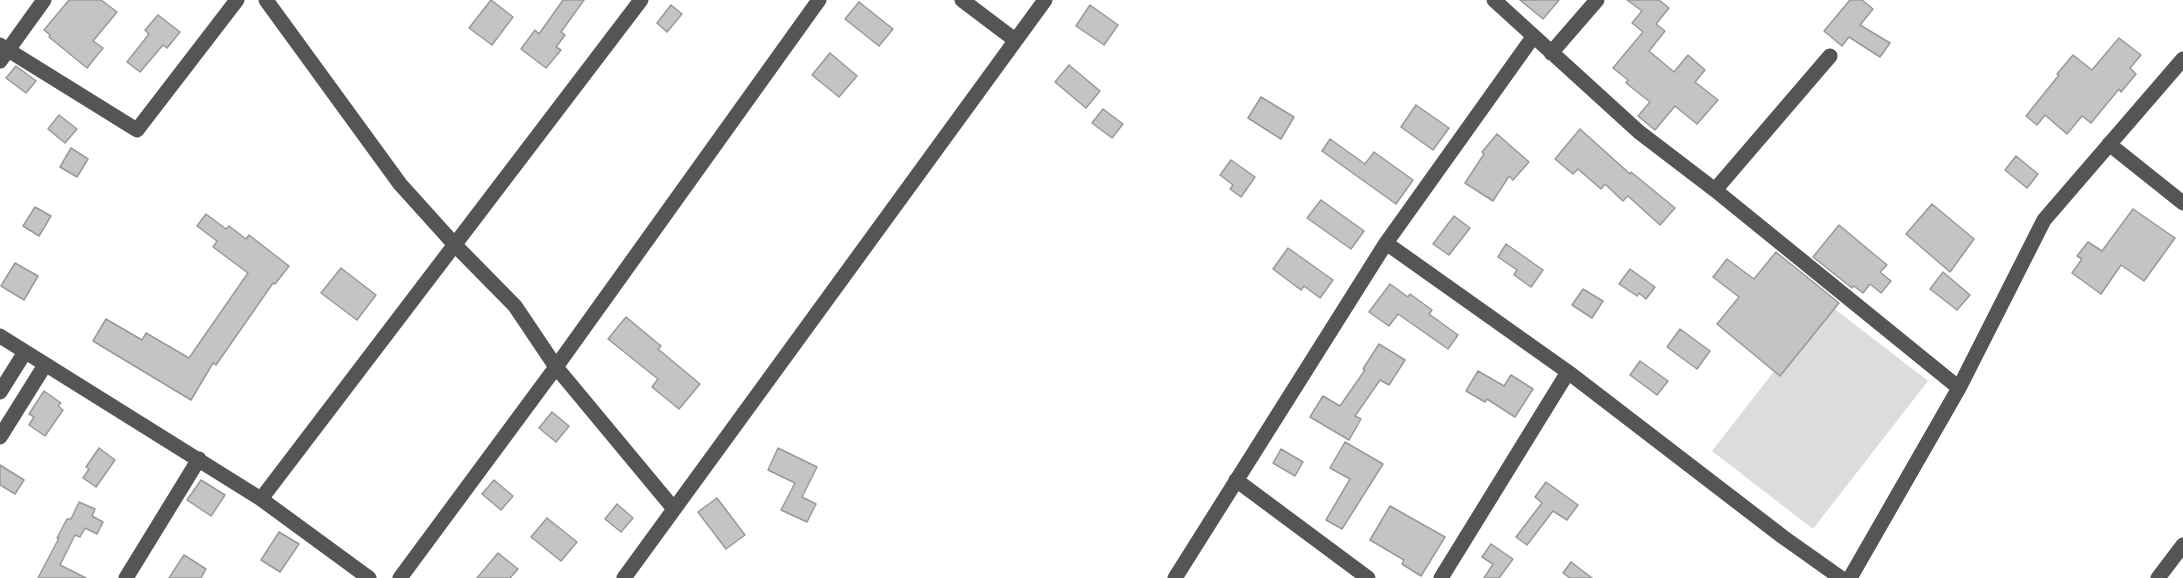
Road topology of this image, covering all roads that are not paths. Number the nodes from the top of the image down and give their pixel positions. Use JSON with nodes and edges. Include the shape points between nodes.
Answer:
{"nodes":[{"id":1,"x":44,"y":0,"type":"edge"},
{"id":2,"x":237,"y":0,"type":"edge"},
{"id":3,"x":266,"y":0,"type":"edge"},
{"id":4,"x":641,"y":0,"type":"edge"},
{"id":5,"x":819,"y":0,"type":"edge"},
{"id":6,"x":962,"y":0,"type":"edge"},
{"id":7,"x":1045,"y":0,"type":"edge"},
{"id":8,"x":1494,"y":0,"type":"edge"},
{"id":9,"x":1597,"y":0,"type":"edge"},
{"id":10,"x":1533,"y":37,"type":"junction"},
{"id":11,"x":1015,"y":40,"type":"junction"},
{"id":12,"x":3,"y":52,"type":"edge"},
{"id":13,"x":1551,"y":53,"type":"junction"},
{"id":14,"x":1830,"y":56,"type":"dead end"},
{"id":15,"x":2183,"y":59,"type":"edge"},
{"id":16,"x":2109,"y":144,"type":"junction"},
{"id":17,"x":1715,"y":190,"type":"junction"},
{"id":18,"x":2183,"y":203,"type":"edge"},
{"id":19,"x":1386,"y":243,"type":"junction"},
{"id":20,"x":455,"y":245,"type":"junction"},
{"id":21,"x":0,"y":336,"type":"edge"},
{"id":22,"x":25,"y":352,"type":"junction"},
{"id":23,"x":45,"y":365,"type":"junction"},
{"id":24,"x":556,"y":367,"type":"junction"},
{"id":25,"x":1568,"y":372,"type":"junction"},
{"id":26,"x":1959,"y":388,"type":"junction"},
{"id":27,"x":0,"y":392,"type":"edge"},
{"id":28,"x":0,"y":437,"type":"edge"},
{"id":29,"x":199,"y":459,"type":"junction"},
{"id":30,"x":1236,"y":480,"type":"junction"},
{"id":31,"x":261,"y":499,"type":"junction"},
{"id":32,"x":674,"y":508,"type":"junction"},
{"id":33,"x":2183,"y":545,"type":"edge"},
{"id":34,"x":126,"y":578,"type":"edge"},
{"id":35,"x":369,"y":578,"type":"edge"},
{"id":36,"x":400,"y":578,"type":"edge"},
{"id":37,"x":624,"y":578,"type":"edge"},
{"id":38,"x":1175,"y":578,"type":"edge"},
{"id":39,"x":1368,"y":578,"type":"edge"},
{"id":40,"x":1441,"y":578,"type":"edge"},
{"id":41,"x":1841,"y":578,"type":"edge"},
{"id":42,"x":1850,"y":578,"type":"edge"},
{"id":43,"x":2158,"y":578,"type":"edge"}],
"edges":[{"from":1,"to":12,"type":"street"},
{"from":2,"to":12,"type":"street","via":[[137,130]]},
{"from":3,"to":20,"type":"street","via":[[400,184]]},
{"from":4,"to":20,"type":"street"},
{"from":5,"to":24,"type":"street"},
{"from":6,"to":11,"type":"street"},
{"from":7,"to":11,"type":"street"},
{"from":8,"to":10,"type":"street"},
{"from":9,"to":13,"type":"street"},
{"from":10,"to":13,"type":"street"},
{"from":10,"to":19,"type":"street"},
{"from":11,"to":32,"type":"street"},
{"from":13,"to":17,"type":"street","via":[[1639,132]]},
{"from":14,"to":17,"type":"street"},
{"from":15,"to":16,"type":"street"},
{"from":16,"to":18,"type":"street"},
{"from":16,"to":26,"type":"street","via":[[2044,220]]},
{"from":17,"to":26,"type":"street"},
{"from":19,"to":25,"type":"street"},
{"from":19,"to":30,"type":"street"},
{"from":20,"to":24,"type":"street","via":[[514,306]]},
{"from":20,"to":31,"type":"street"},
{"from":21,"to":22,"type":"street"},
{"from":22,"to":23,"type":"street"},
{"from":22,"to":27,"type":"street"},
{"from":23,"to":28,"type":"street"},
{"from":23,"to":29,"type":"street"},
{"from":24,"to":32,"type":"street"},
{"from":24,"to":36,"type":"street"},
{"from":25,"to":40,"type":"street"},
{"from":25,"to":41,"type":"street"},
{"from":26,"to":42,"type":"street"},
{"from":29,"to":31,"type":"street"},
{"from":29,"to":34,"type":"street"},
{"from":30,"to":38,"type":"street"},
{"from":30,"to":39,"type":"street"},
{"from":31,"to":35,"type":"street"},
{"from":32,"to":37,"type":"street"},
{"from":33,"to":43,"type":"street"}]}
